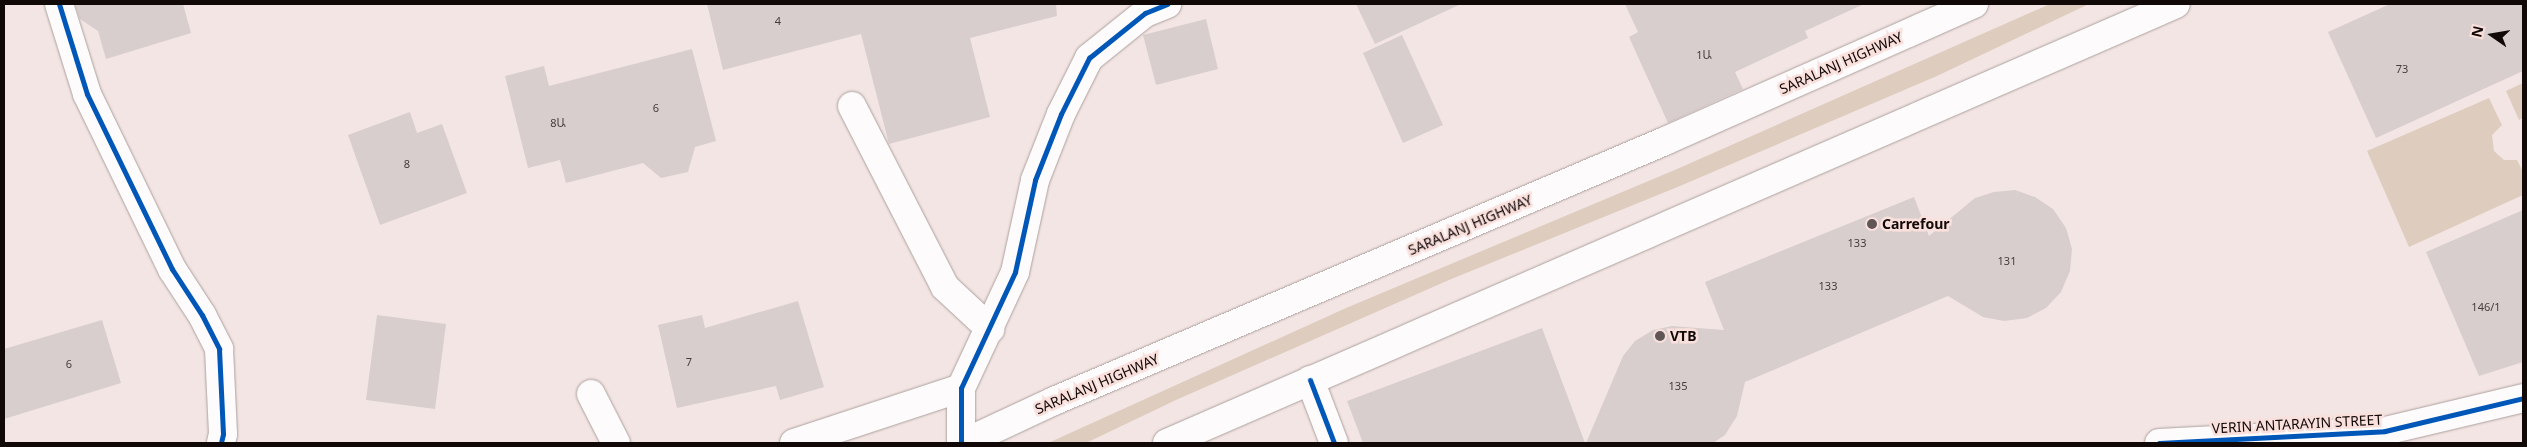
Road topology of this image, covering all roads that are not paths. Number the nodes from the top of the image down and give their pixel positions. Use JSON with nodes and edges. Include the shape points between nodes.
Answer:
{"nodes":[{"id":1,"x":59,"y":4,"type":"edge"},
{"id":2,"x":1167,"y":4,"type":"edge"},
{"id":3,"x":1974,"y":4,"type":"edge"},
{"id":4,"x":2176,"y":4,"type":"edge"},
{"id":5,"x":852,"y":106,"type":"dead end"},
{"id":6,"x":990,"y":328,"type":"junction"},
{"id":7,"x":1310,"y":380,"type":"junction"},
{"id":8,"x":961,"y":388,"type":"junction"},
{"id":9,"x":591,"y":394,"type":"dead end"},
{"id":10,"x":2523,"y":398,"type":"edge"},
{"id":11,"x":221,"y":443,"type":"edge"},
{"id":12,"x":616,"y":443,"type":"edge"},
{"id":13,"x":794,"y":443,"type":"edge"},
{"id":14,"x":962,"y":443,"type":"edge"},
{"id":15,"x":1167,"y":443,"type":"edge"},
{"id":16,"x":1334,"y":443,"type":"edge"},
{"id":17,"x":2159,"y":443,"type":"edge"}],
"edges":[{"from":1,"to":11,"type":"main road","via":[[87,94],[172,269],[202,315],[219,349]]},
{"from":2,"to":6,"type":"main road","via":[[1145,13],[1089,58],[1061,114],[1035,180],[1015,272]]},
{"from":3,"to":14,"type":"main road","name":"SARALANJ HIGHWAY","via":[[1656,145]]},
{"from":4,"to":7,"type":"main road"},
{"from":5,"to":6,"type":"main road","via":[[946,288]]},
{"from":6,"to":8,"type":"main road"},
{"from":7,"to":15,"type":"main road"},
{"from":7,"to":16,"type":"main road"},
{"from":8,"to":13,"type":"main road"},
{"from":8,"to":14,"type":"main road"},
{"from":9,"to":12,"type":"main road"},
{"from":10,"to":17,"type":"main road","name":"VERIN ANTARAYIN STREET","via":[[2385,431]]}]}
